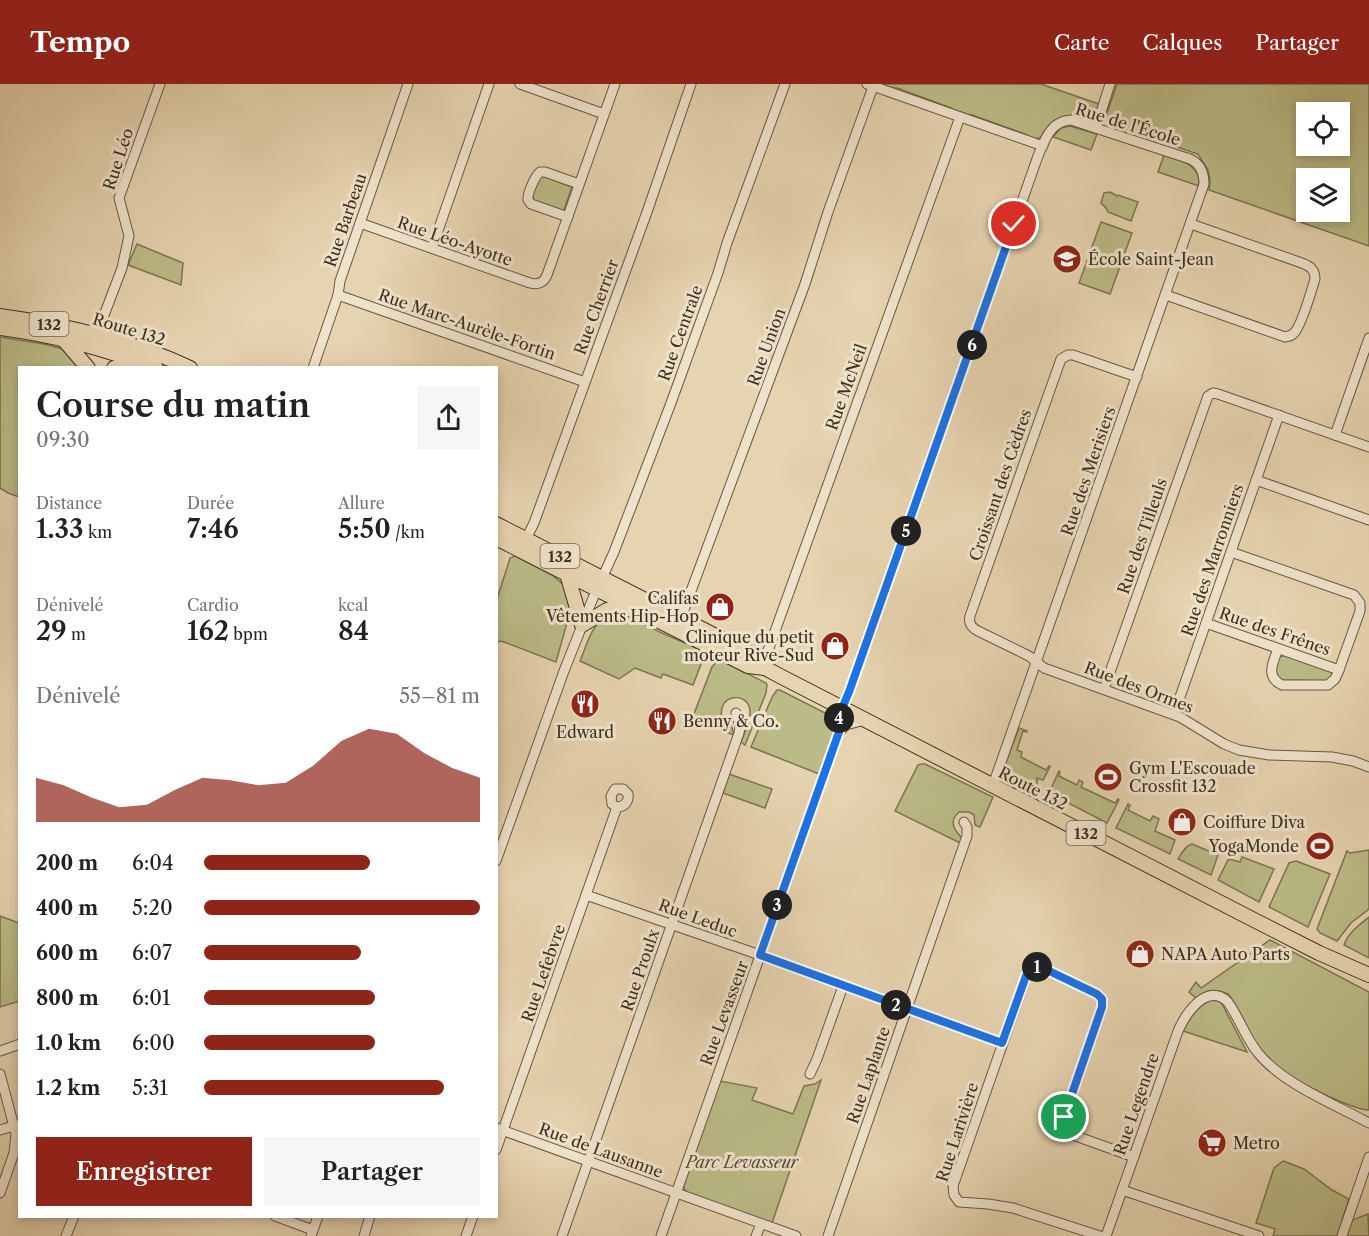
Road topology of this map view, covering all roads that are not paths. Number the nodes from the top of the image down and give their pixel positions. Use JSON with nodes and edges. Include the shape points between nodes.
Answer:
{"nodes":[{"id":1,"x":160,"y":84,"type":"edge"},
{"id":2,"x":408,"y":84,"type":"edge"},
{"id":3,"x":489,"y":84,"type":"edge"},
{"id":4,"x":520,"y":84,"type":"edge"},
{"id":5,"x":615,"y":84,"type":"edge"},
{"id":6,"x":691,"y":84,"type":"edge"},
{"id":7,"x":785,"y":84,"type":"edge"},
{"id":8,"x":1110,"y":84,"type":"edge"},
{"id":9,"x":872,"y":85,"type":"edge"},
{"id":10,"x":604,"y":114,"type":"junction"},
{"id":11,"x":960,"y":117,"type":"junction"},
{"id":12,"x":1096,"y":128,"type":"junction"},
{"id":13,"x":1043,"y":146,"type":"junction"},
{"id":14,"x":1200,"y":167,"type":"joint"},
{"id":15,"x":579,"y":184,"type":"junction"},
{"id":16,"x":567,"y":217,"type":"junction"},
{"id":17,"x":360,"y":223,"type":"junction"},
{"id":18,"x":1191,"y":224,"type":"junction"},
{"id":19,"x":432,"y":248,"type":"junction"},
{"id":20,"x":338,"y":295,"type":"junction"},
{"id":21,"x":1166,"y":295,"type":"junction"},
{"id":22,"x":0,"y":316,"type":"edge"},
{"id":23,"x":0,"y":328,"type":"edge"},
{"id":24,"x":1369,"y":338,"type":"edge"},
{"id":25,"x":64,"y":340,"type":"junction"},
{"id":26,"x":94,"y":341,"type":"junction"},
{"id":27,"x":141,"y":362,"type":"junction"},
{"id":28,"x":86,"y":366,"type":"edge"},
{"id":29,"x":123,"y":366,"type":"edge"},
{"id":30,"x":151,"y":366,"type":"edge"},
{"id":31,"x":186,"y":366,"type":"edge"},
{"id":32,"x":314,"y":366,"type":"edge"},
{"id":33,"x":1137,"y":377,"type":"junction"},
{"id":34,"x":585,"y":382,"type":"junction"},
{"id":35,"x":1279,"y":415,"type":"junction"},
{"id":36,"x":1335,"y":435,"type":"junction"},
{"id":37,"x":1369,"y":447,"type":"edge"},
{"id":38,"x":1256,"y":480,"type":"junction"},
{"id":39,"x":1369,"y":520,"type":"edge"},
{"id":40,"x":498,"y":525,"type":"edge"},
{"id":41,"x":498,"y":539,"type":"edge"},
{"id":42,"x":526,"y":539,"type":"junction"},
{"id":43,"x":1231,"y":552,"type":"junction"},
{"id":44,"x":567,"y":574,"type":"junction"},
{"id":45,"x":600,"y":583,"type":"junction"},
{"id":46,"x":636,"y":609,"type":"junction"},
{"id":47,"x":681,"y":618,"type":"junction"},
{"id":48,"x":1206,"y":623,"type":"junction"},
{"id":49,"x":582,"y":625,"type":"junction"},
{"id":50,"x":1278,"y":649,"type":"junction"},
{"id":51,"x":1036,"y":663,"type":"junction"},
{"id":52,"x":762,"y":666,"type":"junction"},
{"id":53,"x":1339,"y":670,"type":"junction"},
{"id":54,"x":1104,"y":689,"type":"junction"},
{"id":55,"x":842,"y":708,"type":"junction"},
{"id":56,"x":736,"y":713,"type":"dead end"},
{"id":57,"x":1174,"y":714,"type":"junction"},
{"id":58,"x":865,"y":720,"type":"junction"},
{"id":59,"x":839,"y":732,"type":"junction"},
{"id":60,"x":1369,"y":767,"type":"edge"},
{"id":61,"x":993,"y":785,"type":"junction"},
{"id":62,"x":617,"y":807,"type":"dead end"},
{"id":63,"x":964,"y":822,"type":"dead end"},
{"id":64,"x":498,"y":856,"type":"edge"},
{"id":65,"x":586,"y":895,"type":"junction"},
{"id":66,"x":672,"y":925,"type":"junction"},
{"id":67,"x":1318,"y":953,"type":"junction"},
{"id":68,"x":760,"y":955,"type":"junction"},
{"id":69,"x":1369,"y":975,"type":"edge"},
{"id":70,"x":1369,"y":982,"type":"edge"},
{"id":71,"x":843,"y":986,"type":"junction"},
{"id":72,"x":907,"y":1009,"type":"junction"},
{"id":73,"x":1002,"y":1043,"type":"junction"},
{"id":74,"x":18,"y":1045,"type":"edge"},
{"id":75,"x":0,"y":1051,"type":"edge"},
{"id":76,"x":0,"y":1074,"type":"edge"},
{"id":77,"x":810,"y":1074,"type":"dead end"},
{"id":78,"x":1369,"y":1115,"type":"edge"},
{"id":79,"x":1356,"y":1116,"type":"junction"},
{"id":80,"x":1369,"y":1123,"type":"edge"},
{"id":81,"x":17,"y":1125,"type":"edge"},
{"id":82,"x":500,"y":1129,"type":"edge"},
{"id":83,"x":0,"y":1130,"type":"edge"},
{"id":84,"x":1134,"y":1157,"type":"junction"},
{"id":85,"x":1369,"y":1157,"type":"edge"},
{"id":86,"x":588,"y":1161,"type":"junction"},
{"id":87,"x":1122,"y":1190,"type":"junction"},
{"id":88,"x":0,"y":1193,"type":"edge"},
{"id":89,"x":676,"y":1193,"type":"junction"},
{"id":90,"x":73,"y":1218,"type":"edge"},
{"id":91,"x":279,"y":1218,"type":"edge"},
{"id":92,"x":317,"y":1218,"type":"edge"},
{"id":93,"x":369,"y":1218,"type":"edge"},
{"id":94,"x":472,"y":1218,"type":"edge"},
{"id":95,"x":761,"y":1224,"type":"junction"},
{"id":96,"x":312,"y":1233,"type":"edge"},
{"id":97,"x":66,"y":1236,"type":"edge"},
{"id":98,"x":363,"y":1236,"type":"edge"},
{"id":99,"x":466,"y":1236,"type":"edge"},
{"id":100,"x":562,"y":1236,"type":"edge"},
{"id":101,"x":661,"y":1236,"type":"edge"},
{"id":102,"x":756,"y":1236,"type":"edge"},
{"id":103,"x":796,"y":1236,"type":"edge"},
{"id":104,"x":828,"y":1236,"type":"edge"},
{"id":105,"x":1100,"y":1236,"type":"edge"},
{"id":106,"x":1107,"y":1236,"type":"edge"},
{"id":107,"x":1259,"y":1236,"type":"edge"},
{"id":108,"x":1342,"y":1236,"type":"edge"}],
"edges":[{"from":1,"to":26,"type":"street","name":"Rue Léo","via":[[119,198],[129,236],[122,268]]},
{"from":2,"to":17,"type":"street","name":"Rue Barbeau"},
{"from":3,"to":19,"type":"street"},
{"from":4,"to":10,"type":"street"},
{"from":5,"to":10,"type":"street"},
{"from":6,"to":34,"type":"street","name":"Rue Cherrier"},
{"from":7,"to":45,"type":"street","name":"Rue Centrale","via":[[671,403]]},
{"from":8,"to":12,"type":"street"},
{"from":9,"to":11,"type":"street"},
{"from":9,"to":47,"type":"street","name":"Rue Union","via":[[805,284]]},
{"from":10,"to":15,"type":"street"},
{"from":11,"to":13,"type":"street"},
{"from":11,"to":52,"type":"street","name":"Rue McNeil"},
{"from":12,"to":13,"type":"street","name":"Rue de l'École","via":[[1063,121],[1052,128]]},
{"from":12,"to":14,"type":"street","name":"Rue de l'École","via":[[1184,157]]},
{"from":13,"to":55,"type":"street","name":"Rue de l'École"},
{"from":14,"to":18,"type":"street","name":"Rue des Merisiers","via":[[1204,184]]},
{"from":15,"to":16,"type":"street"},
{"from":15,"to":16,"type":"street","via":[[545,172],[536,175],[528,200]]},
{"from":16,"to":19,"type":"street","name":"Rue Léo-Ayotte","via":[[546,278],[535,284]]},
{"from":17,"to":19,"type":"street","name":"Rue Léo-Ayotte"},
{"from":17,"to":20,"type":"street","name":"Rue Barbeau"},
{"from":18,"to":21,"type":"street","name":"Rue des Merisiers"},
{"from":18,"to":21,"type":"street","via":[[1311,268],[1315,279],[1298,328],[1289,336],[1282,336]]},
{"from":20,"to":32,"type":"street","name":"Rue Barbeau"},
{"from":20,"to":34,"type":"street","name":"Rue Marc-Aurèle-Fortin"},
{"from":21,"to":33,"type":"street","name":"Rue des Merisiers"},
{"from":22,"to":26,"type":"highway","name":"Route 132","number":"132","via":[[48,324]]},
{"from":23,"to":25,"type":"highway","name":"Route 132","number":"132"},
{"from":24,"to":36,"type":"street"},
{"from":25,"to":26,"type":"highway","name":"Route 132","number":"132"},
{"from":25,"to":28,"type":"highway"},
{"from":26,"to":27,"type":"highway","name":"Route 132","number":"132"},
{"from":26,"to":31,"type":"highway","name":"Route 132","number":"132","via":[[140,348]]},
{"from":27,"to":29,"type":"highway"},
{"from":27,"to":30,"type":"highway","name":"Route 132","number":"132"},
{"from":33,"to":51,"type":"street","name":"Rue des Merisiers"},
{"from":33,"to":51,"type":"street","name":"Croissant des Cèdres","via":[[1073,355],[1061,359],[1056,369],[969,619],[978,632]]},
{"from":34,"to":42,"type":"street","name":"Rue Cherrier"},
{"from":35,"to":36,"type":"street"},
{"from":35,"to":38,"type":"street","name":"Rue des Marronniers"},
{"from":35,"to":54,"type":"street","name":"Rue des Tilleuls","via":[[1218,394],[1210,394],[1205,401]]},
{"from":36,"to":37,"type":"street"},
{"from":38,"to":39,"type":"street"},
{"from":38,"to":43,"type":"street","name":"Rue des Marronniers"},
{"from":40,"to":42,"type":"highway","name":"Route 132","number":"132"},
{"from":41,"to":44,"type":"highway","name":"Route 132","number":"132"},
{"from":42,"to":45,"type":"highway","name":"Route 132","number":"132"},
{"from":43,"to":48,"type":"street","name":"Rue des Marronniers"},
{"from":43,"to":53,"type":"street","name":"Rue des Frênes","via":[[1356,597],[1360,609]]},
{"from":44,"to":45,"type":"highway","name":"Route 132","number":"132"},
{"from":44,"to":49,"type":"highway"},
{"from":45,"to":46,"type":"highway","name":"Route 132","number":"132"},
{"from":45,"to":47,"type":"highway","name":"Route 132","number":"132"},
{"from":45,"to":49,"type":"street","name":"Rue Centrale"},
{"from":46,"to":49,"type":"highway","via":[[607,610]]},
{"from":46,"to":52,"type":"highway","name":"Route 132","number":"132","via":[[748,666]]},
{"from":47,"to":52,"type":"highway","name":"Route 132","number":"132","via":[[753,655]]},
{"from":48,"to":50,"type":"street","name":"Rue des Frênes"},
{"from":48,"to":57,"type":"street","name":"Rue des Marronniers"},
{"from":49,"to":64,"type":"street","name":"Rue Centrale"},
{"from":50,"to":53,"type":"street","name":"Rue des Frênes"},
{"from":50,"to":53,"type":"street","via":[[1271,672],[1278,683],[1328,685]]},
{"from":51,"to":54,"type":"street","name":"Rue des Ormes"},
{"from":51,"to":61,"type":"street","name":"Rue des Merisiers"},
{"from":52,"to":55,"type":"highway","name":"Route 132","number":"132"},
{"from":54,"to":57,"type":"street","name":"Rue des Ormes"},
{"from":55,"to":58,"type":"highway","name":"Route 132","number":"132"},
{"from":55,"to":59,"type":"street","name":"Rue Levasseur"},
{"from":56,"to":66,"type":"street","name":"Rue Proulx","via":[[740,733]]},
{"from":57,"to":60,"type":"street","name":"Rue des Ormes","via":[[1224,744],[1246,752],[1332,757]]},
{"from":58,"to":59,"type":"street","via":[[846,725]]},
{"from":58,"to":61,"type":"highway","name":"Route 132","number":"132"},
{"from":59,"to":68,"type":"street","name":"Rue Levasseur"},
{"from":61,"to":67,"type":"highway","name":"Route 132","number":"132"},
{"from":62,"to":65,"type":"street","name":"Rue Lefebvre"},
{"from":63,"to":72,"type":"street","name":"Rue Laplante","via":[[967,836]]},
{"from":65,"to":66,"type":"street","name":"Rue Leduc"},
{"from":65,"to":82,"type":"street","name":"Rue Lefebvre"},
{"from":66,"to":68,"type":"street","name":"Rue Leduc"},
{"from":66,"to":86,"type":"street","name":"Rue Proulx"},
{"from":67,"to":69,"type":"highway","name":"Route 132","number":"132"},
{"from":67,"to":70,"type":"highway","name":"Route 132","number":"132"},
{"from":68,"to":71,"type":"street","name":"Rue Leduc"},
{"from":68,"to":89,"type":"street","name":"Rue Levasseur"},
{"from":71,"to":72,"type":"street","name":"Rue Leduc"},
{"from":71,"to":77,"type":"street"},
{"from":72,"to":73,"type":"street","name":"Rue Leduc"},
{"from":72,"to":104,"type":"street","name":"Rue Laplante"},
{"from":73,"to":84,"type":"street","name":"Rue Larivière","via":[[1026,976],[1034,968],[1054,973],[1101,997],[1101,1011],[1062,1125],[1073,1135]]},
{"from":73,"to":105,"type":"street","name":"Rue Larivière","via":[[953,1186],[955,1198],[962,1203],[1022,1210]]},
{"from":74,"to":75,"type":"street"},
{"from":76,"to":81,"type":"street"},
{"from":78,"to":79,"type":"street"},
{"from":79,"to":80,"type":"street"},
{"from":79,"to":84,"type":"street","name":"Rue Legendre","via":[[1270,1067],[1252,1045],[1227,1001],[1212,995],[1196,1004],[1180,1027]]},
{"from":81,"to":83,"type":"street"},
{"from":81,"to":88,"type":"street","via":[[15,1146]]},
{"from":82,"to":86,"type":"street","name":"Rue de Lausanne"},
{"from":84,"to":87,"type":"street","name":"Rue Legendre"},
{"from":85,"to":108,"type":"street"},
{"from":86,"to":89,"type":"street","name":"Rue de Lausanne"},
{"from":86,"to":100,"type":"street","name":"Rue Proulx"},
{"from":87,"to":106,"type":"street","name":"Rue Legendre"},
{"from":87,"to":107,"type":"street"},
{"from":89,"to":95,"type":"street","name":"Rue de Lausanne"},
{"from":89,"to":101,"type":"street","name":"Rue Levasseur"},
{"from":90,"to":97,"type":"street"},
{"from":91,"to":96,"type":"street"},
{"from":92,"to":96,"type":"street"},
{"from":93,"to":98,"type":"street"},
{"from":94,"to":99,"type":"street"},
{"from":95,"to":102,"type":"street"},
{"from":95,"to":103,"type":"street","name":"Rue de Lausanne"}]}
